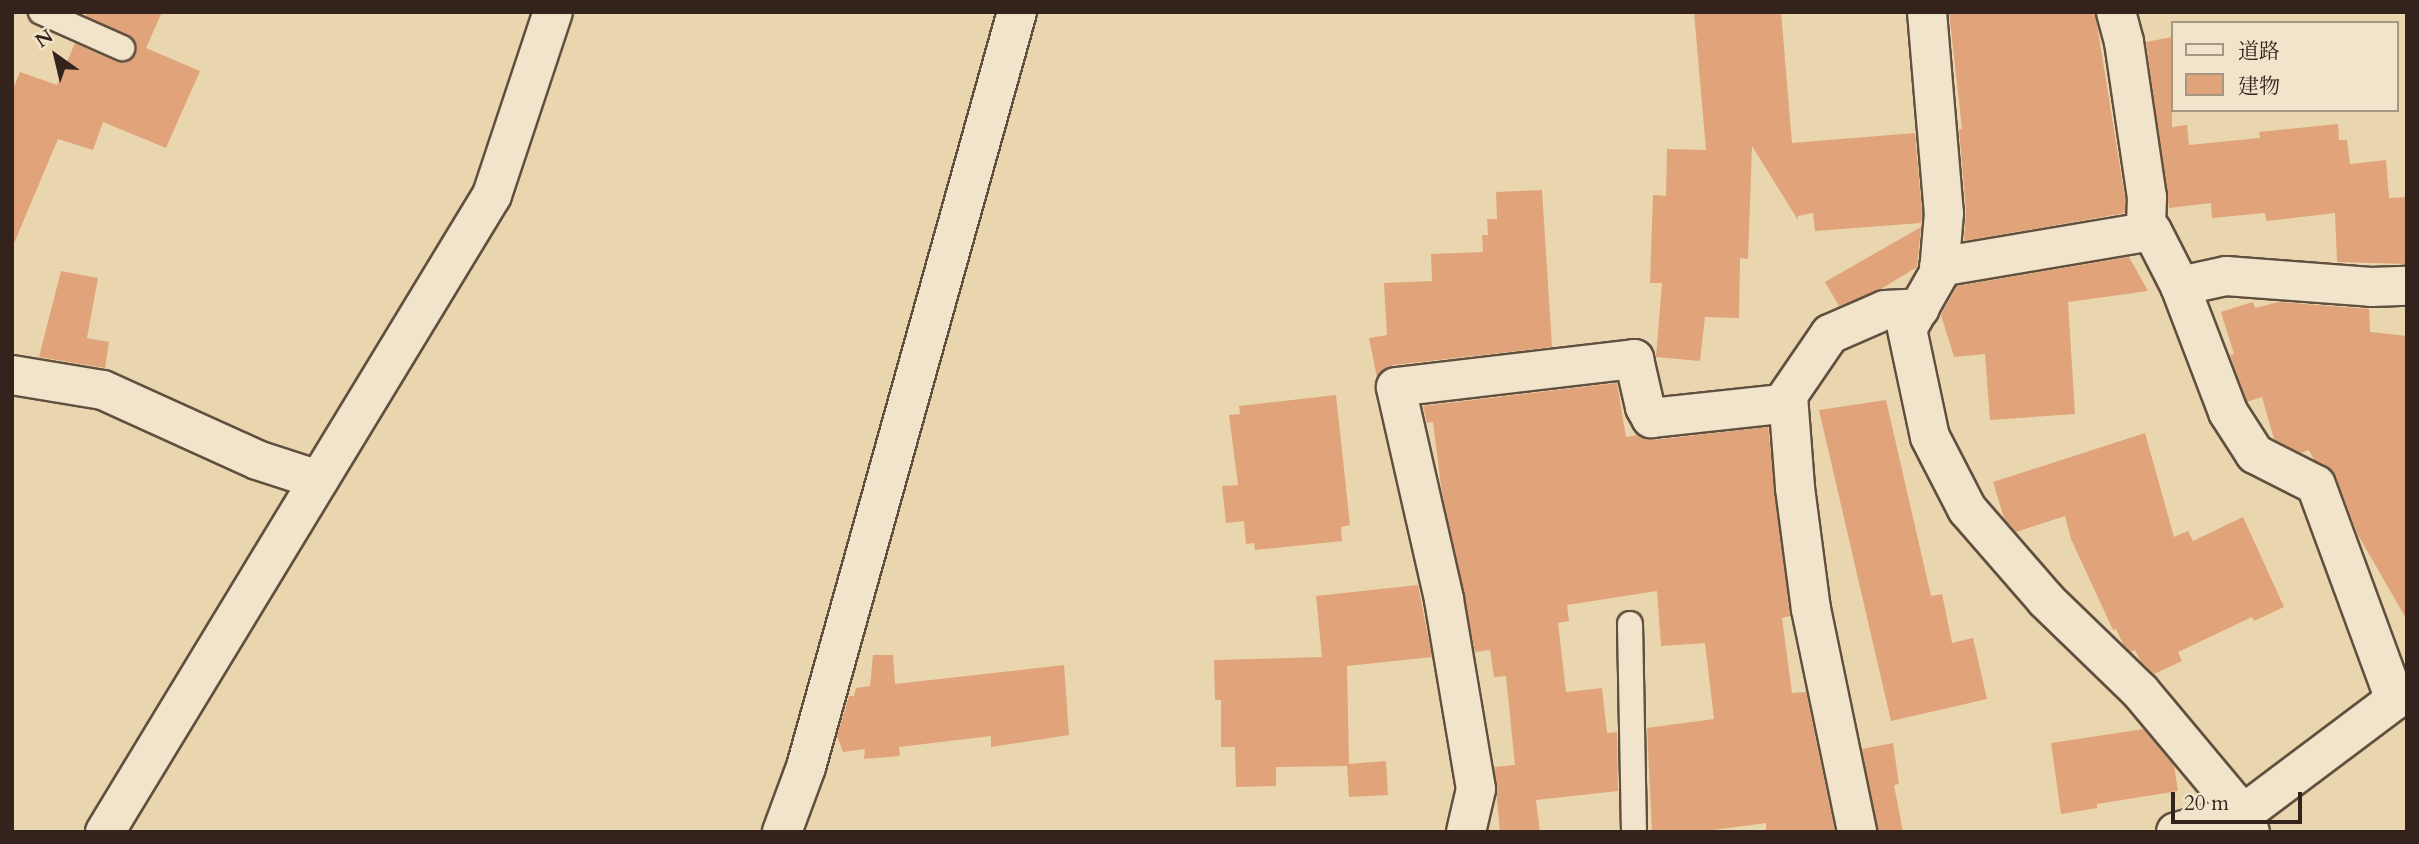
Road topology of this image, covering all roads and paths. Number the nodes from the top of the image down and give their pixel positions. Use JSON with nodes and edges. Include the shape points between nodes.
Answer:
{"nodes":[{"id":1,"x":41,"y":12,"type":"edge"},
{"id":2,"x":553,"y":12,"type":"edge"},
{"id":3,"x":1017,"y":12,"type":"edge"},
{"id":4,"x":1927,"y":12,"type":"edge"},
{"id":5,"x":2116,"y":12,"type":"edge"},
{"id":6,"x":122,"y":48,"type":"dead end"},
{"id":7,"x":2146,"y":232,"type":"junction"},
{"id":8,"x":1938,"y":267,"type":"junction"},
{"id":9,"x":2180,"y":286,"type":"junction"},
{"id":10,"x":2407,"y":286,"type":"edge"},
{"id":11,"x":1920,"y":308,"type":"junction"},
{"id":12,"x":12,"y":375,"type":"edge"},
{"id":13,"x":1788,"y":396,"type":"junction"},
{"id":14,"x":319,"y":480,"type":"junction"},
{"id":15,"x":1630,"y":624,"type":"dead end"},
{"id":16,"x":2401,"y":696,"type":"edge"},
{"id":17,"x":2247,"y":823,"type":"edge"},
{"id":18,"x":105,"y":832,"type":"edge"},
{"id":19,"x":782,"y":832,"type":"edge"},
{"id":20,"x":1466,"y":832,"type":"edge"},
{"id":21,"x":1634,"y":832,"type":"edge"},
{"id":22,"x":1857,"y":832,"type":"edge"},
{"id":23,"x":2176,"y":832,"type":"edge"}],
"edges":[{"from":1,"to":6,"type":"lane"},
{"from":2,"to":14,"type":"street","via":[[492,195]]},
{"from":3,"to":19,"type":"street","via":[[806,767]]},
{"from":4,"to":8,"type":"street","via":[[1944,213]]},
{"from":5,"to":7,"type":"street","via":[[2147,197]]},
{"from":7,"to":8,"type":"street"},
{"from":7,"to":9,"type":"street","via":[[2152,231]]},
{"from":8,"to":11,"type":"street"},
{"from":9,"to":10,"type":"street","via":[[2226,276]]},
{"from":9,"to":16,"type":"street","via":[[2228,412],[2255,454],[2316,485]]},
{"from":11,"to":13,"type":"street","via":[[1885,310],[1830,334]]},
{"from":11,"to":17,"type":"street","via":[[1907,329],[1930,437],[1967,509],[2046,600],[2140,691]]},
{"from":12,"to":14,"type":"street","via":[[103,390],[257,460]]},
{"from":13,"to":20,"type":"street","via":[[1782,404],[1651,418],[1634,359],[1396,387],[1444,599],[1476,789]]},
{"from":13,"to":22,"type":"street","via":[[1811,609]]},
{"from":14,"to":18,"type":"street"},
{"from":15,"to":21,"type":"lane"},
{"from":16,"to":17,"type":"street"},
{"from":17,"to":23,"type":"street"}]}
